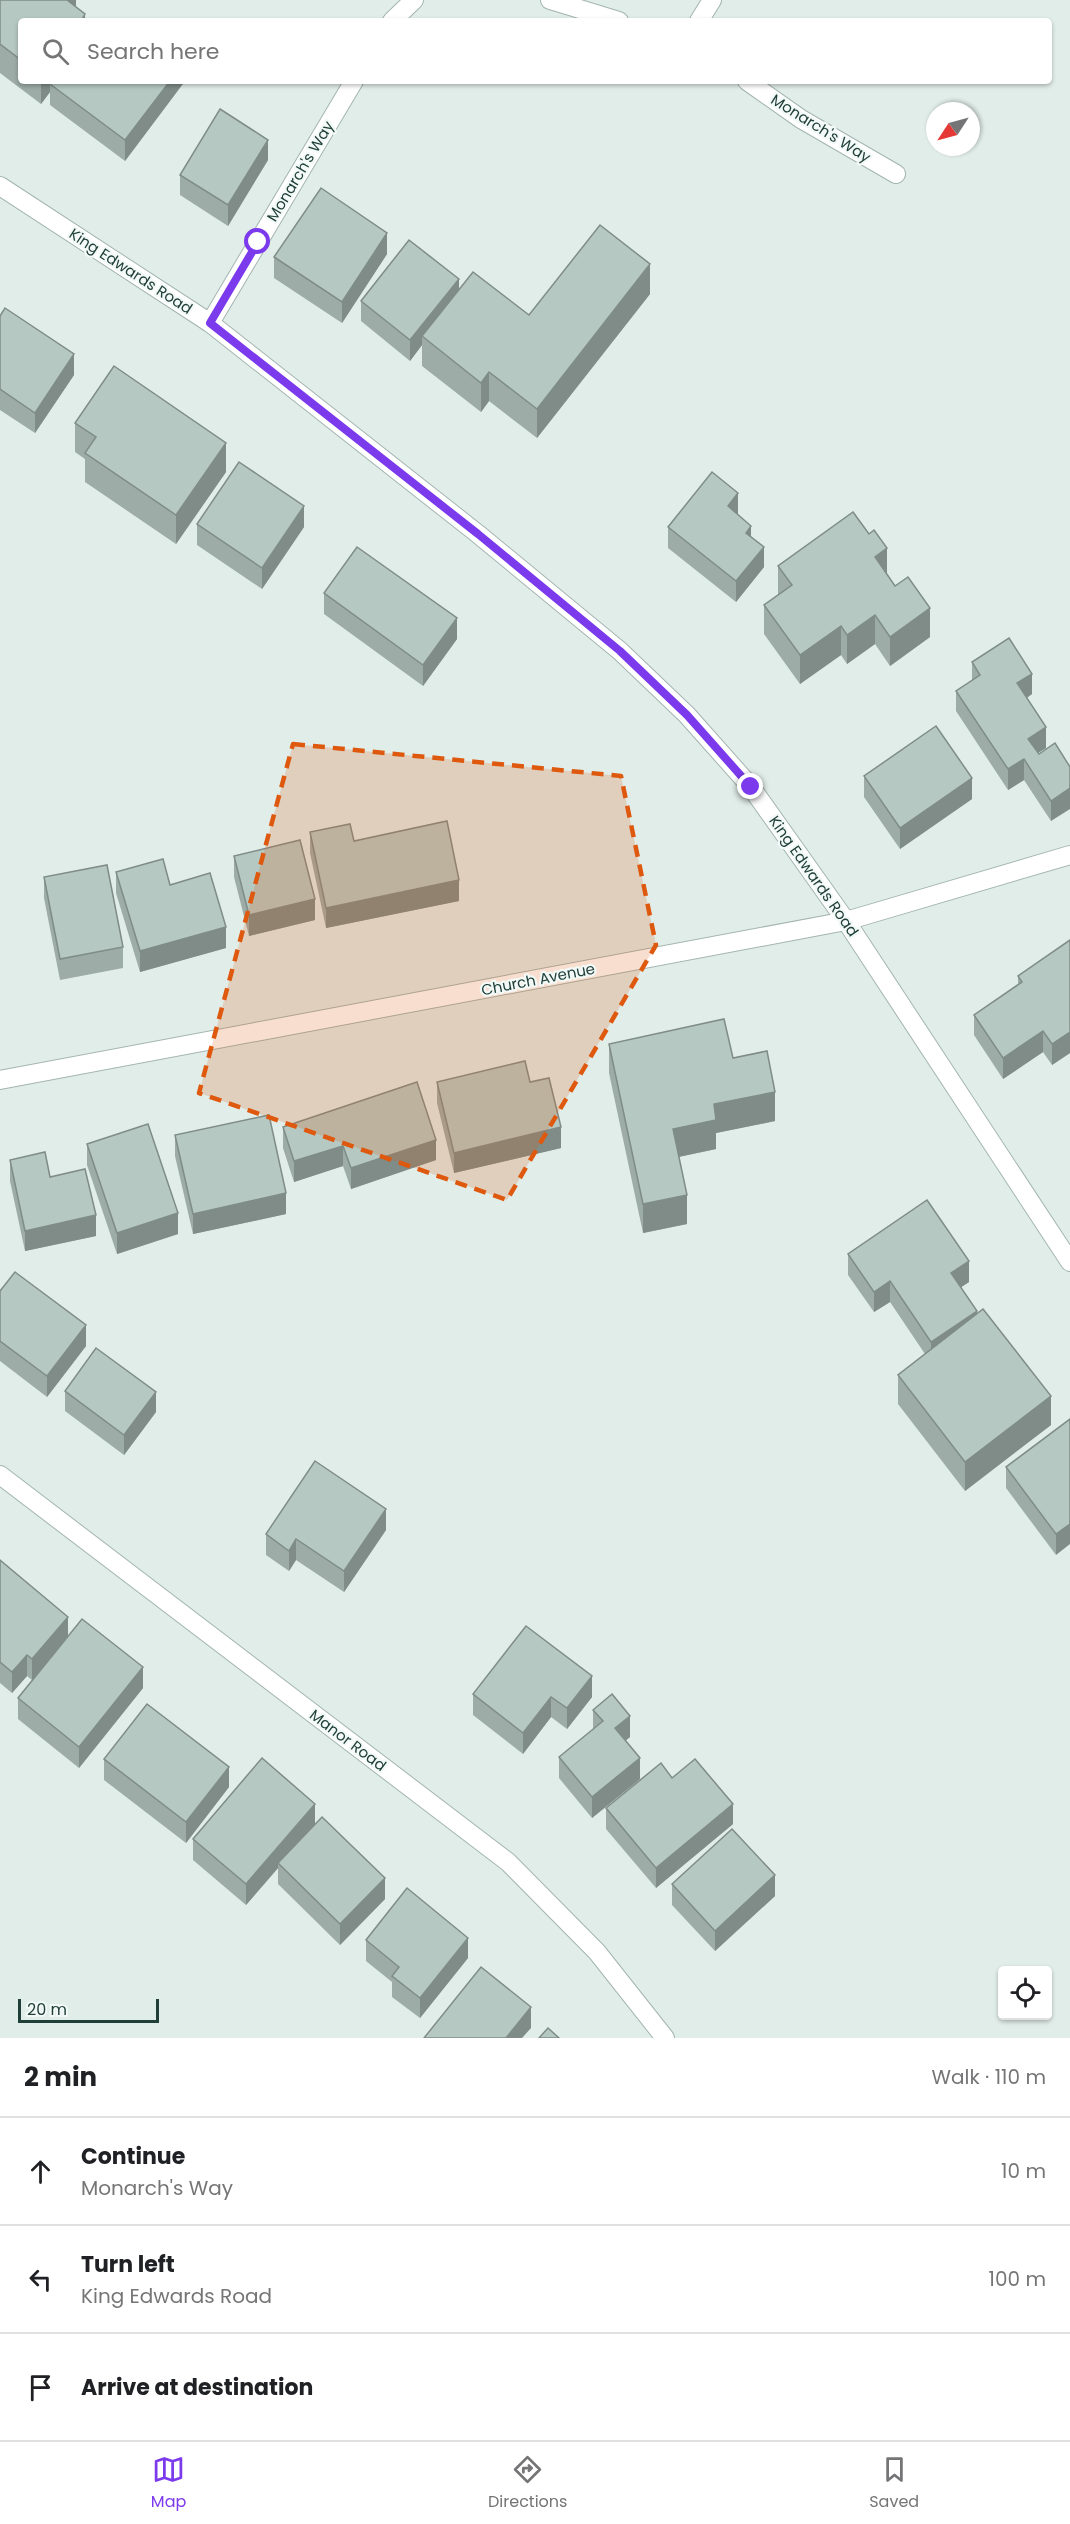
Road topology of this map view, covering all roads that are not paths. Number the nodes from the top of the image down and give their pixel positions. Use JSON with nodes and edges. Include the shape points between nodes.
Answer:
{"nodes":[{"id":1,"x":414,"y":0,"type":"edge"},
{"id":2,"x":550,"y":0,"type":"edge"},
{"id":3,"x":711,"y":0,"type":"edge"},
{"id":4,"x":395,"y":18,"type":"edge"},
{"id":5,"x":609,"y":18,"type":"edge"},
{"id":6,"x":701,"y":18,"type":"edge"},
{"id":7,"x":352,"y":84,"type":"edge"},
{"id":8,"x":751,"y":84,"type":"edge"},
{"id":9,"x":896,"y":174,"type":"dead end"},
{"id":10,"x":0,"y":186,"type":"edge"},
{"id":11,"x":210,"y":323,"type":"junction"},
{"id":12,"x":1070,"y":855,"type":"edge"},
{"id":13,"x":846,"y":921,"type":"junction"},
{"id":14,"x":0,"y":1080,"type":"edge"},
{"id":15,"x":1070,"y":1262,"type":"edge"},
{"id":16,"x":0,"y":1475,"type":"edge"},
{"id":17,"x":665,"y":2038,"type":"edge"}],
"edges":[{"from":1,"to":4,"type":"street"},
{"from":2,"to":5,"type":"street"},
{"from":3,"to":6,"type":"street"},
{"from":7,"to":11,"type":"street","name":"Monarch's Way"},
{"from":8,"to":9,"type":"street","name":"Monarch's Way","via":[[801,119]]},
{"from":10,"to":11,"type":"street","name":"King Edwards Road"},
{"from":11,"to":13,"type":"street","name":"King Edwards Road","via":[[620,651],[687,715],[751,787]]},
{"from":12,"to":13,"type":"street","name":"Church Avenue"},
{"from":13,"to":14,"type":"street","name":"Church Avenue"},
{"from":13,"to":15,"type":"street","name":"King Edwards Road"},
{"from":16,"to":17,"type":"street","name":"Manor Road","via":[[508,1862],[597,1952]]}]}
